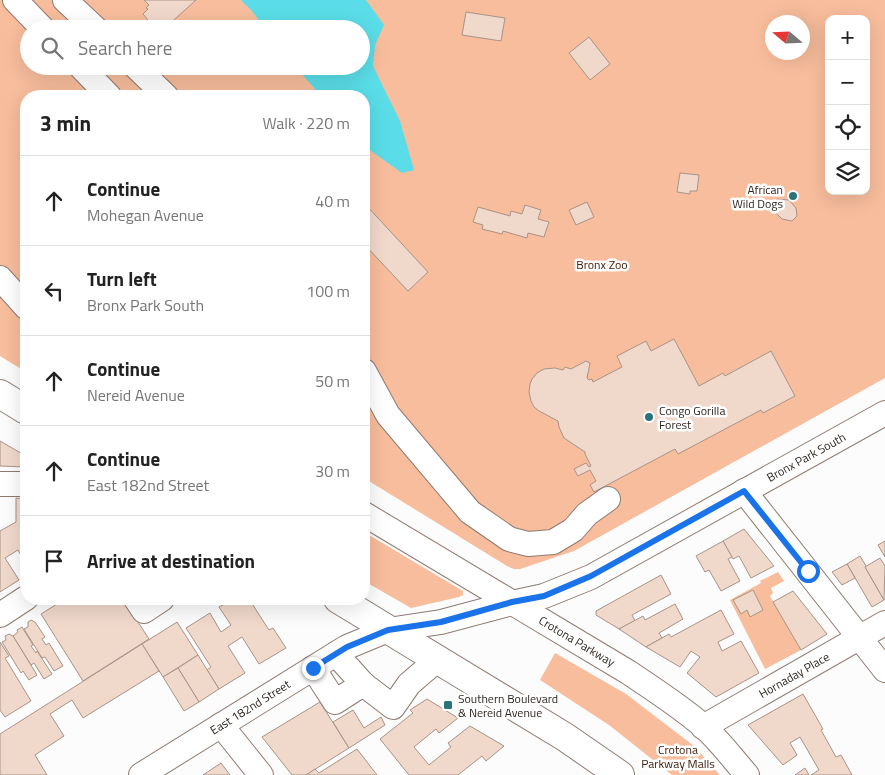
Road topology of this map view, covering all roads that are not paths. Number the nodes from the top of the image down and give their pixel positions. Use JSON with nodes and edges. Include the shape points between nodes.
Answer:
{"nodes":[{"id":1,"x":15,"y":0,"type":"edge"},
{"id":2,"x":66,"y":0,"type":"edge"},
{"id":3,"x":34,"y":20,"type":"edge"},
{"id":4,"x":87,"y":20,"type":"edge"},
{"id":5,"x":89,"y":75,"type":"edge"},
{"id":6,"x":144,"y":75,"type":"edge"},
{"id":7,"x":104,"y":90,"type":"edge"},
{"id":8,"x":160,"y":90,"type":"edge"},
{"id":9,"x":1,"y":279,"type":"edge"},
{"id":10,"x":20,"y":300,"type":"edge"},
{"id":11,"x":370,"y":382,"type":"edge"},
{"id":12,"x":0,"y":394,"type":"edge"},
{"id":13,"x":20,"y":406,"type":"edge"},
{"id":14,"x":885,"y":413,"type":"edge"},
{"id":15,"x":0,"y":484,"type":"edge"},
{"id":16,"x":20,"y":484,"type":"edge"},
{"id":17,"x":744,"y":491,"type":"junction"},
{"id":18,"x":608,"y":498,"type":"dead end"},
{"id":19,"x":370,"y":518,"type":"edge"},
{"id":20,"x":20,"y":602,"type":"edge"},
{"id":21,"x":512,"y":602,"type":"junction"},
{"id":22,"x":140,"y":605,"type":"edge"},
{"id":23,"x":153,"y":605,"type":"edge"},
{"id":24,"x":348,"y":605,"type":"edge"},
{"id":25,"x":0,"y":615,"type":"edge"},
{"id":26,"x":885,"y":623,"type":"edge"},
{"id":27,"x":388,"y":630,"type":"junction"},
{"id":28,"x":860,"y":637,"type":"junction"},
{"id":29,"x":336,"y":654,"type":"junction"},
{"id":30,"x":437,"y":660,"type":"junction"},
{"id":31,"x":313,"y":668,"type":"junction"},
{"id":32,"x":885,"y":670,"type":"edge"},
{"id":33,"x":362,"y":684,"type":"junction"},
{"id":34,"x":222,"y":725,"type":"junction"},
{"id":35,"x":704,"y":727,"type":"junction"},
{"id":36,"x":141,"y":775,"type":"edge"},
{"id":37,"x":261,"y":775,"type":"edge"},
{"id":38,"x":620,"y":775,"type":"edge"},
{"id":39,"x":747,"y":775,"type":"edge"}],
"edges":[{"from":1,"to":3,"type":"street"},
{"from":2,"to":4,"type":"street"},
{"from":5,"to":7,"type":"street"},
{"from":6,"to":8,"type":"street"},
{"from":9,"to":10,"type":"street"},
{"from":11,"to":18,"type":"street","via":[[388,415],[470,512],[508,538],[528,544],[553,542],[573,530]]},
{"from":12,"to":13,"type":"main road"},
{"from":14,"to":17,"type":"street","name":"Bronx Park South"},
{"from":15,"to":16,"type":"street"},
{"from":17,"to":21,"type":"street","name":"Bronx Park South","via":[[591,576],[544,596]]},
{"from":17,"to":28,"type":"street"},
{"from":19,"to":21,"type":"street","name":"Crotona Parkway"},
{"from":20,"to":25,"type":"street"},
{"from":21,"to":27,"type":"street","name":"Bronx Park South","via":[[441,622]]},
{"from":21,"to":35,"type":"street","name":"Crotona Parkway","via":[[628,672]]},
{"from":22,"to":23,"type":"street","via":[[144,611]]},
{"from":24,"to":27,"type":"main road"},
{"from":26,"to":28,"type":"street","name":"Hornaday Place"},
{"from":27,"to":29,"type":"street","name":"East 182nd Street"},
{"from":27,"to":30,"type":"main road"},
{"from":28,"to":32,"type":"street"},
{"from":28,"to":35,"type":"street","name":"Hornaday Place"},
{"from":29,"to":31,"type":"street","name":"East 182nd Street"},
{"from":29,"to":33,"type":"street"},
{"from":30,"to":33,"type":"street","via":[[409,684],[393,707]]},
{"from":30,"to":38,"type":"main road","via":[[565,737]]},
{"from":31,"to":33,"type":"street","via":[[335,702]]},
{"from":31,"to":34,"type":"street","name":"East 182nd Street"},
{"from":34,"to":36,"type":"street","name":"East 182nd Street"},
{"from":34,"to":37,"type":"street"},
{"from":35,"to":39,"type":"street","name":"Crotona Parkway"}]}
